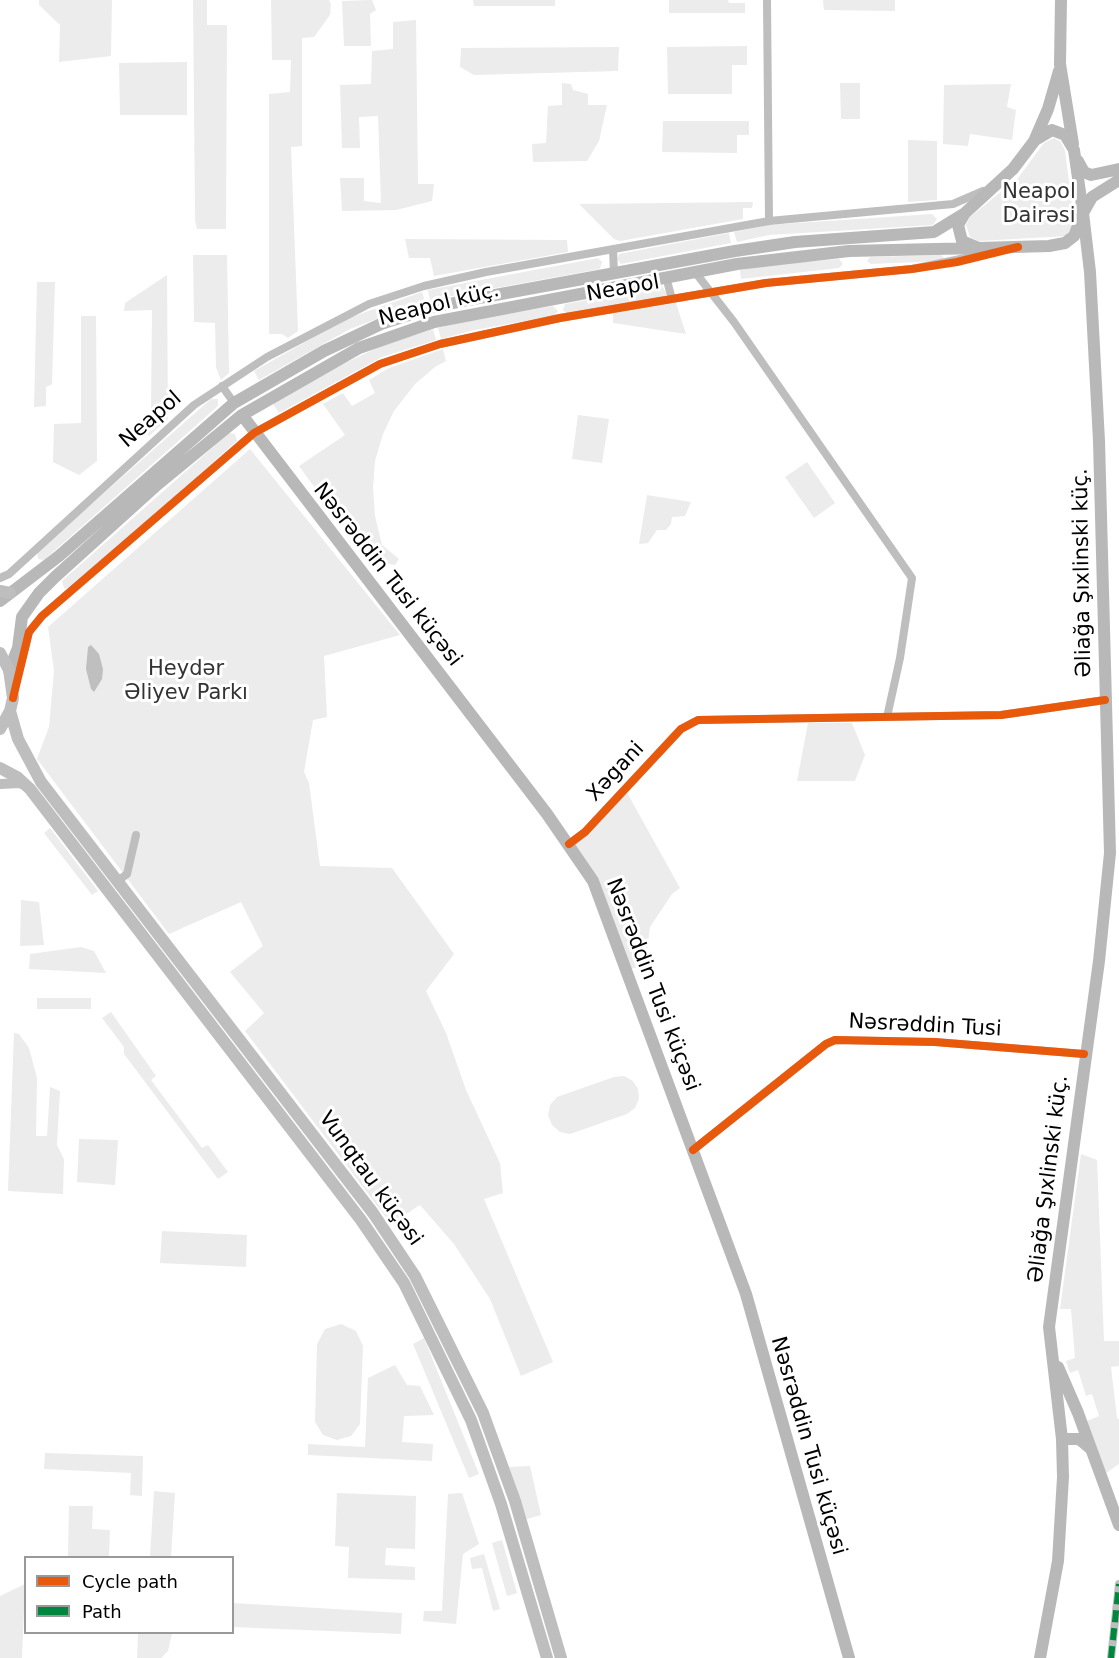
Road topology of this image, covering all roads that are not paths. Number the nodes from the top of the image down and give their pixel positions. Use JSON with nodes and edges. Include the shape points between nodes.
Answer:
{"nodes":[{"id":1,"x":767,"y":0,"type":"edge"},
{"id":2,"x":1061,"y":0,"type":"edge"},
{"id":3,"x":1060,"y":64,"type":"junction"},
{"id":4,"x":1035,"y":140,"type":"junction"},
{"id":5,"x":1074,"y":150,"type":"junction"},
{"id":6,"x":1119,"y":169,"type":"edge"},
{"id":7,"x":1119,"y":180,"type":"edge"},
{"id":8,"x":1002,"y":181,"type":"junction"},
{"id":9,"x":965,"y":213,"type":"junction"},
{"id":10,"x":1083,"y":213,"type":"junction"},
{"id":11,"x":769,"y":221,"type":"junction"},
{"id":12,"x":1049,"y":246,"type":"junction"},
{"id":13,"x":1018,"y":247,"type":"junction"},
{"id":14,"x":979,"y":248,"type":"junction"},
{"id":15,"x":613,"y":249,"type":"junction"},
{"id":16,"x":695,"y":272,"type":"junction"},
{"id":17,"x":1090,"y":272,"type":"junction"},
{"id":18,"x":615,"y":273,"type":"junction"},
{"id":19,"x":666,"y":277,"type":"junction"},
{"id":20,"x":711,"y":293,"type":"junction"},
{"id":21,"x":672,"y":299,"type":"junction"},
{"id":22,"x":222,"y":386,"type":"junction"},
{"id":23,"x":234,"y":403,"type":"junction"},
{"id":24,"x":242,"y":415,"type":"junction"},
{"id":25,"x":254,"y":433,"type":"junction"},
{"id":26,"x":4,"y":576,"type":"edge"},
{"id":27,"x":3,"y":595,"type":"edge"},
{"id":28,"x":0,"y":653,"type":"edge"},
{"id":29,"x":9,"y":670,"type":"junction"},
{"id":30,"x":13,"y":698,"type":"junction"},
{"id":31,"x":1106,"y":700,"type":"junction"},
{"id":32,"x":10,"y":711,"type":"junction"},
{"id":33,"x":887,"y":717,"type":"junction"},
{"id":34,"x":0,"y":729,"type":"edge"},
{"id":35,"x":0,"y":768,"type":"edge"},
{"id":36,"x":0,"y":784,"type":"edge"},
{"id":37,"x":28,"y":788,"type":"junction"},
{"id":38,"x":136,"y":835,"type":"dead end"},
{"id":39,"x":570,"y":844,"type":"junction"},
{"id":40,"x":118,"y":881,"type":"junction"},
{"id":41,"x":1084,"y":1054,"type":"junction"},
{"id":42,"x":693,"y":1150,"type":"junction"},
{"id":43,"x":1053,"y":1356,"type":"junction"},
{"id":44,"x":1062,"y":1439,"type":"junction"},
{"id":45,"x":1092,"y":1450,"type":"junction"},
{"id":46,"x":1119,"y":1525,"type":"edge"},
{"id":47,"x":1119,"y":1584,"type":"edge"},
{"id":48,"x":547,"y":1658,"type":"edge"},
{"id":49,"x":561,"y":1658,"type":"edge"},
{"id":50,"x":849,"y":1658,"type":"edge"},
{"id":51,"x":1040,"y":1658,"type":"edge"},
{"id":52,"x":1111,"y":1658,"type":"edge"}],
"edges":[{"from":1,"to":11,"type":"street"},
{"from":2,"to":3,"type":"main road"},
{"from":3,"to":4,"type":"main road","name":"Neapol küç.","via":[[1051,101]]},
{"from":3,"to":5,"type":"main road","name":"Əliağa Şıxlinski küç."},
{"from":4,"to":5,"type":"main road","via":[[1046,131],[1060,132]]},
{"from":4,"to":8,"type":"main road","name":"Neapol küç."},
{"from":5,"to":6,"type":"main road","via":[[1081,167],[1091,175]]},
{"from":5,"to":10,"type":"main road","name":"Əliağa Şıxlinski küç."},
{"from":7,"to":10,"type":"main road","via":[[1097,192]]},
{"from":8,"to":9,"type":"main road","name":"Neapol küç."},
{"from":8,"to":11,"type":"street","name":"Neapol","via":[[953,204]]},
{"from":9,"to":14,"type":"main road","via":[[958,225],[958,236]]},
{"from":9,"to":18,"type":"main road","name":"Neapol küç.","via":[[934,231],[770,245]]},
{"from":10,"to":12,"type":"main road","via":[[1071,240]]},
{"from":10,"to":17,"type":"main road","name":"Əliağa Şıxlinski küç."},
{"from":11,"to":15,"type":"street","name":"Neapol"},
{"from":12,"to":13,"type":"main road","name":"Neapol küç."},
{"from":12,"to":17,"type":"main road","name":"Neapol küç.","via":[[1081,251]]},
{"from":13,"to":14,"type":"main road","name":"Neapol küç."},
{"from":13,"to":20,"type":"street","name":"Neapol","via":[[912,269],[803,278]]},
{"from":14,"to":16,"type":"main road","name":"Neapol küç.","via":[[849,251]]},
{"from":15,"to":18,"type":"street"},
{"from":15,"to":22,"type":"street","name":"Neapol","via":[[450,279],[389,297],[311,332]]},
{"from":16,"to":19,"type":"main road","name":"Neapol küç."},
{"from":16,"to":20,"type":"street"},
{"from":17,"to":31,"type":"main road","name":"Əliağa Şıxlinski küç."},
{"from":18,"to":23,"type":"main road","name":"Neapol küç.","via":[[430,308],[381,324],[324,351]]},
{"from":19,"to":21,"type":"street"},
{"from":19,"to":24,"type":"main road","name":"Neapol küç.","via":[[465,315],[386,337],[329,363]]},
{"from":20,"to":21,"type":"street","name":"Neapol"},
{"from":20,"to":33,"type":"street","via":[[912,578]]},
{"from":21,"to":25,"type":"street","name":"Neapol","via":[[482,334],[405,354],[357,375]]},
{"from":22,"to":23,"type":"street"},
{"from":22,"to":26,"type":"street","name":"Neapol","via":[[194,405]]},
{"from":23,"to":27,"type":"main road","name":"Neapol küç.","via":[[59,556]]},
{"from":24,"to":25,"type":"main road","name":"Nəsrəddin Tusi küçəsi"},
{"from":24,"to":29,"type":"main road","name":"Neapol küç.","via":[[158,484],[39,593],[22,617],[18,648]]},
{"from":25,"to":30,"type":"street","name":"Neapol","via":[[34,624]]},
{"from":25,"to":39,"type":"main road","name":"Nəsrəddin Tusi küçəsi"},
{"from":28,"to":29,"type":"main road"},
{"from":29,"to":30,"type":"main road"},
{"from":30,"to":32,"type":"main road"},
{"from":31,"to":33,"type":"street","via":[[1016,714]]},
{"from":31,"to":41,"type":"main road","name":"Əliağa Şıxlinski küç.","via":[[1110,860]]},
{"from":32,"to":34,"type":"main road"},
{"from":32,"to":40,"type":"main road","name":"Vunqtau küçəsi","via":[[18,739],[41,782]]},
{"from":33,"to":39,"type":"street","name":"Xəgani","via":[[714,718],[689,723]]},
{"from":35,"to":37,"type":"main road","name":"Vunqtau küçəsi"},
{"from":36,"to":37,"type":"street","via":[[20,783]]},
{"from":37,"to":48,"type":"main road","name":"Vunqtau küçəsi","via":[[361,1220],[404,1283],[471,1420]]},
{"from":38,"to":40,"type":"street","via":[[127,874]]},
{"from":39,"to":42,"type":"main road","name":"Nəsrəddin Tusi küçəsi","via":[[596,888]]},
{"from":40,"to":49,"type":"main road","name":"Vunqtau küçəsi","via":[[373,1212],[416,1276],[483,1413],[515,1501]]},
{"from":41,"to":42,"type":"street","name":"Nəsrəddin Tusi","via":[[935,1042],[835,1040]]},
{"from":41,"to":43,"type":"main road","name":"Əliağa Şıxlinski küç.","via":[[1049,1327]]},
{"from":42,"to":50,"type":"main road","name":"Nəsrəddin Tusi küçəsi","via":[[746,1294]]},
{"from":43,"to":44,"type":"main road","name":"Əliağa Şıxlinski küç."},
{"from":43,"to":45,"type":"main road"},
{"from":44,"to":45,"type":"main road","via":[[1079,1439]]},
{"from":44,"to":51,"type":"main road","name":"Əliağa Şıxlinski küç.","via":[[1058,1561]]},
{"from":45,"to":46,"type":"main road"},
{"from":47,"to":52,"type":"street"}]}
